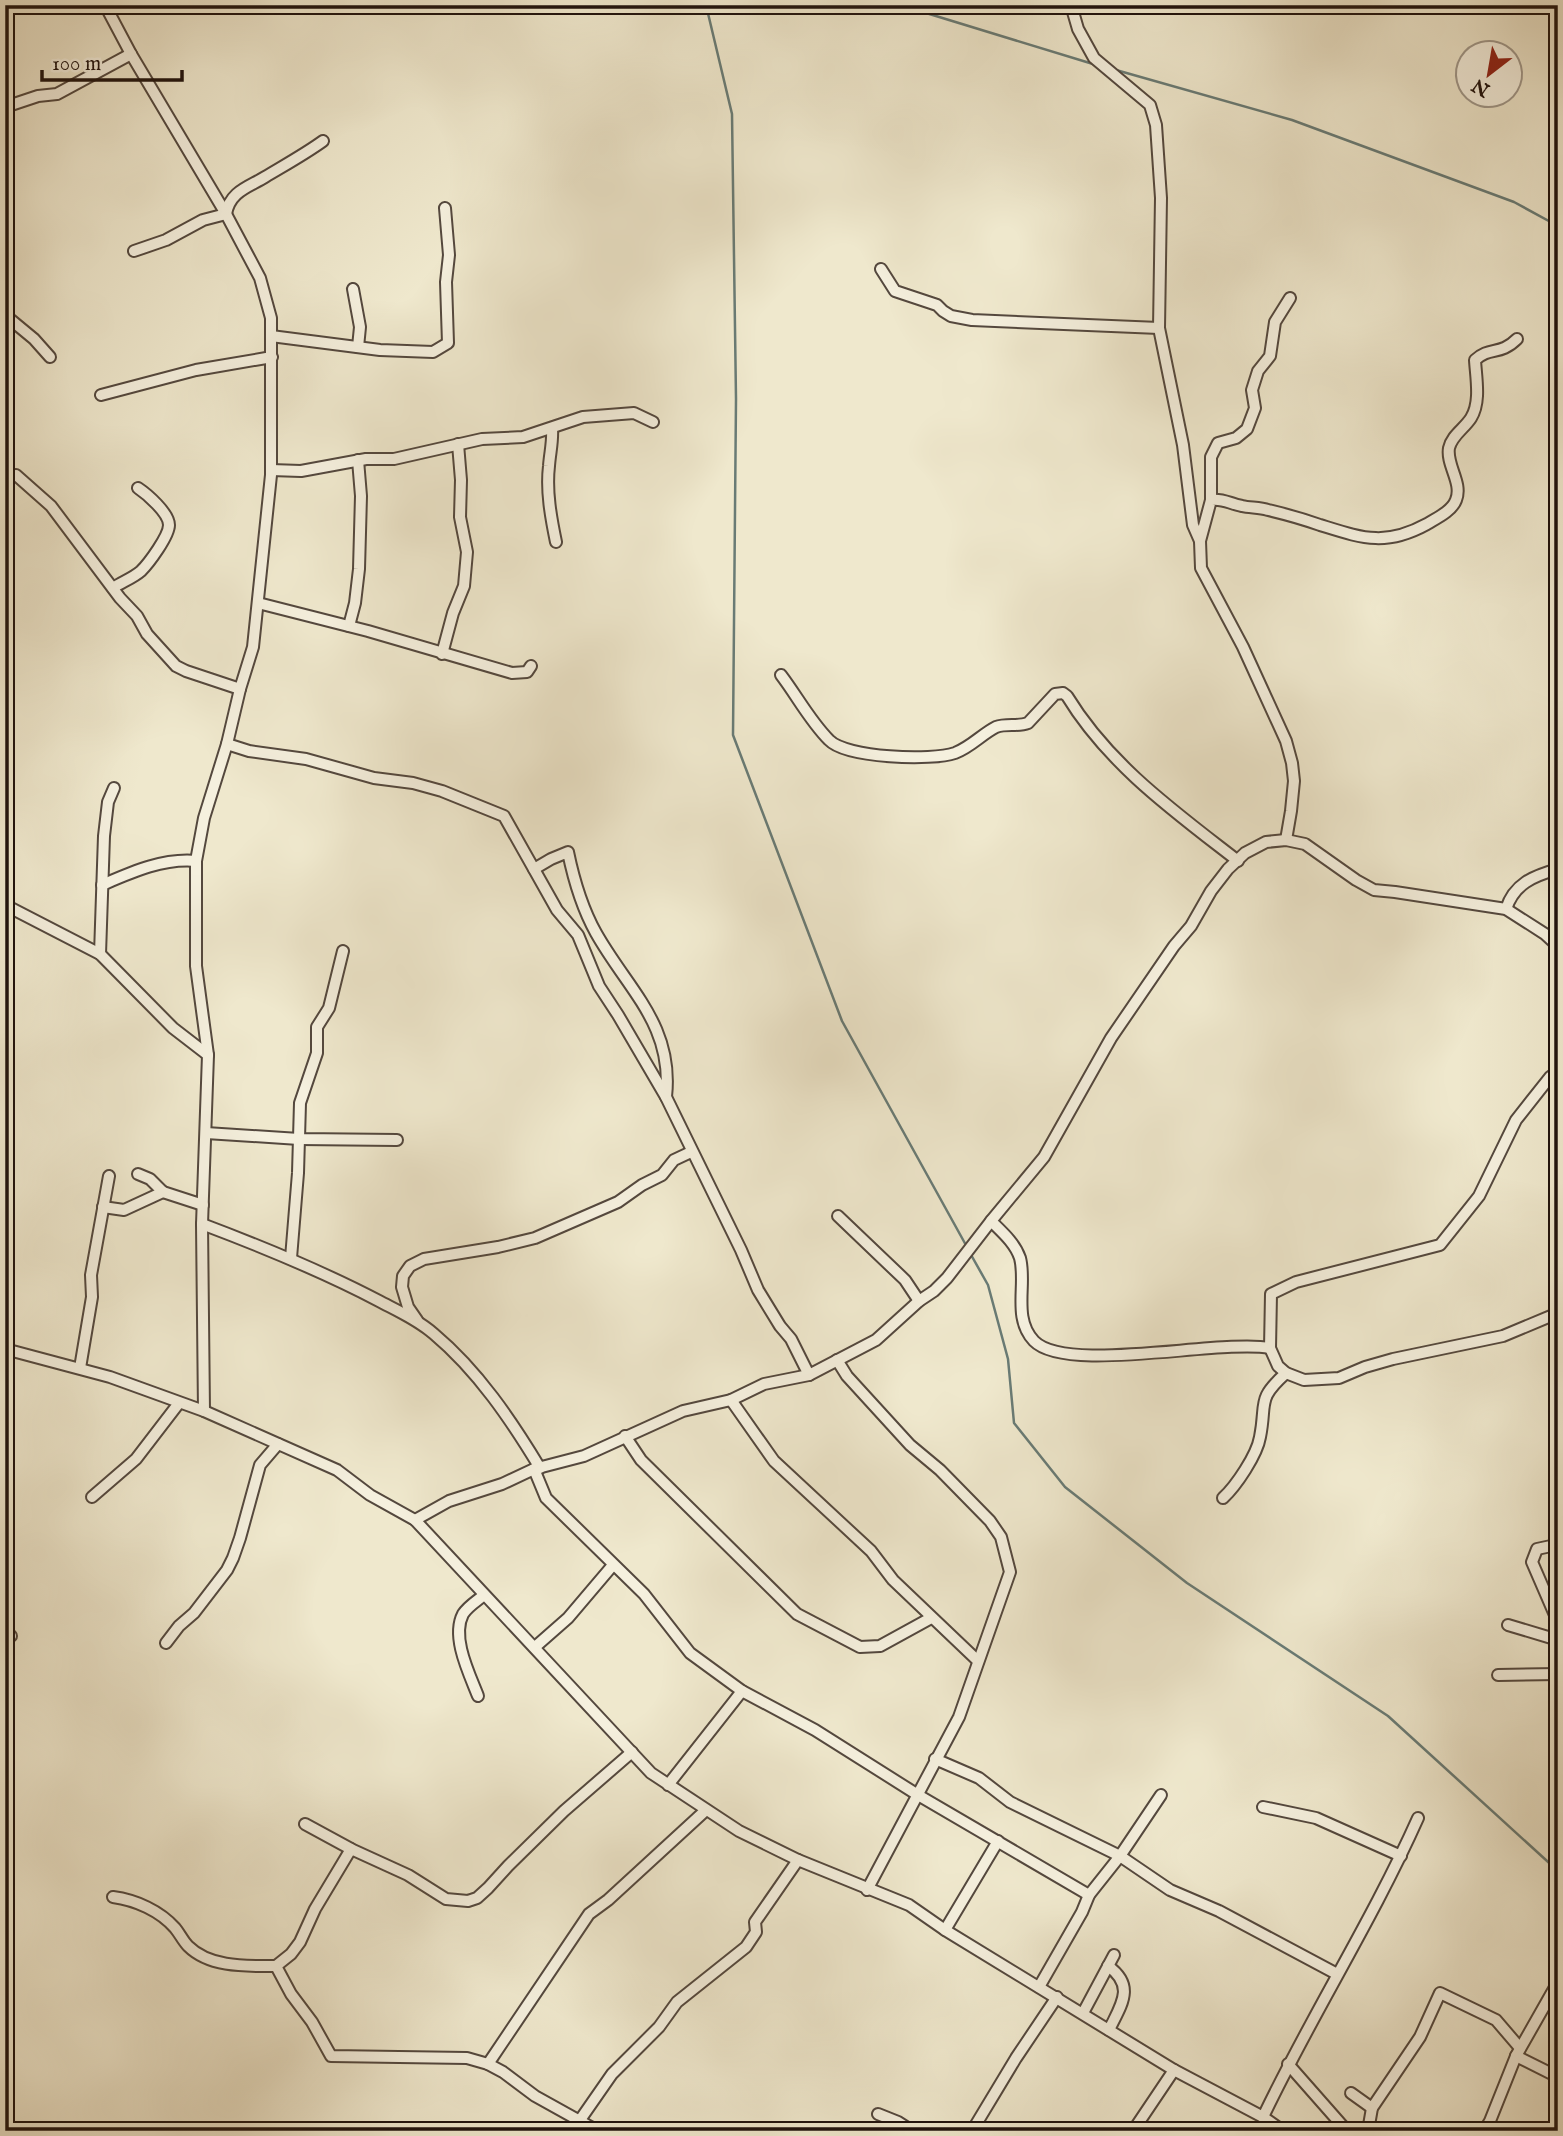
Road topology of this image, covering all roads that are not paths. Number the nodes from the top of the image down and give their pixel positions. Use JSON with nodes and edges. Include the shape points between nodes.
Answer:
{"nodes":[{"id":1,"x":105,"y":5,"type":"edge"},
{"id":2,"x":1071,"y":5,"type":"edge"},
{"id":3,"x":131,"y":54,"type":"junction"},
{"id":4,"x":5,"y":107,"type":"edge"},
{"id":5,"x":323,"y":141,"type":"dead end"},
{"id":6,"x":445,"y":208,"type":"dead end"},
{"id":7,"x":226,"y":214,"type":"junction"},
{"id":8,"x":134,"y":251,"type":"dead end"},
{"id":9,"x":881,"y":269,"type":"dead end"},
{"id":10,"x":353,"y":289,"type":"dead end"},
{"id":11,"x":1290,"y":298,"type":"dead end"},
{"id":12,"x":5,"y":315,"type":"edge"},
{"id":13,"x":1159,"y":328,"type":"junction"},
{"id":14,"x":271,"y":336,"type":"junction"},
{"id":15,"x":1517,"y":339,"type":"dead end"},
{"id":16,"x":358,"y":347,"type":"junction"},
{"id":17,"x":50,"y":357,"type":"dead end"},
{"id":18,"x":272,"y":358,"type":"junction"},
{"id":19,"x":101,"y":395,"type":"dead end"},
{"id":20,"x":653,"y":422,"type":"dead end"},
{"id":21,"x":552,"y":428,"type":"junction"},
{"id":22,"x":458,"y":444,"type":"junction"},
{"id":23,"x":358,"y":460,"type":"junction"},
{"id":24,"x":271,"y":470,"type":"junction"},
{"id":25,"x":16,"y":475,"type":"dead end"},
{"id":26,"x":138,"y":488,"type":"dead end"},
{"id":27,"x":1211,"y":500,"type":"junction"},
{"id":28,"x":1200,"y":541,"type":"junction"},
{"id":29,"x":556,"y":542,"type":"dead end"},
{"id":30,"x":113,"y":588,"type":"junction"},
{"id":31,"x":258,"y":603,"type":"junction"},
{"id":32,"x":349,"y":626,"type":"junction"},
{"id":33,"x":442,"y":654,"type":"junction"},
{"id":34,"x":531,"y":666,"type":"dead end"},
{"id":35,"x":780,"y":675,"type":"dead end"},
{"id":36,"x":240,"y":689,"type":"junction"},
{"id":37,"x":227,"y":744,"type":"junction"},
{"id":38,"x":114,"y":788,"type":"dead end"},
{"id":39,"x":1286,"y":840,"type":"junction"},
{"id":40,"x":196,"y":861,"type":"junction"},
{"id":41,"x":1238,"y":861,"type":"junction"},
{"id":42,"x":534,"y":869,"type":"junction"},
{"id":43,"x":1558,"y":869,"type":"edge"},
{"id":44,"x":102,"y":885,"type":"junction"},
{"id":45,"x":5,"y":905,"type":"edge"},
{"id":46,"x":1506,"y":909,"type":"junction"},
{"id":47,"x":1558,"y":946,"type":"edge"},
{"id":48,"x":343,"y":951,"type":"dead end"},
{"id":49,"x":100,"y":954,"type":"junction"},
{"id":50,"x":208,"y":1055,"type":"junction"},
{"id":51,"x":1558,"y":1071,"type":"edge"},
{"id":52,"x":666,"y":1097,"type":"junction"},
{"id":53,"x":206,"y":1133,"type":"junction"},
{"id":54,"x":299,"y":1139,"type":"junction"},
{"id":55,"x":397,"y":1140,"type":"dead end"},
{"id":56,"x":691,"y":1152,"type":"junction"},
{"id":57,"x":138,"y":1174,"type":"dead end"},
{"id":58,"x":109,"y":1176,"type":"dead end"},
{"id":59,"x":163,"y":1192,"type":"junction"},
{"id":60,"x":203,"y":1205,"type":"junction"},
{"id":61,"x":103,"y":1208,"type":"junction"},
{"id":62,"x":838,"y":1216,"type":"dead end"},
{"id":63,"x":991,"y":1220,"type":"junction"},
{"id":64,"x":202,"y":1224,"type":"junction"},
{"id":65,"x":291,"y":1258,"type":"junction"},
{"id":66,"x":919,"y":1301,"type":"junction"},
{"id":67,"x":1558,"y":1313,"type":"edge"},
{"id":68,"x":418,"y":1322,"type":"junction"},
{"id":69,"x":1270,"y":1348,"type":"junction"},
{"id":70,"x":5,"y":1349,"type":"edge"},
{"id":71,"x":837,"y":1360,"type":"junction"},
{"id":72,"x":80,"y":1368,"type":"junction"},
{"id":73,"x":1286,"y":1373,"type":"junction"},
{"id":74,"x":809,"y":1375,"type":"junction"},
{"id":75,"x":731,"y":1400,"type":"junction"},
{"id":76,"x":179,"y":1403,"type":"junction"},
{"id":77,"x":204,"y":1411,"type":"junction"},
{"id":78,"x":625,"y":1436,"type":"junction"},
{"id":79,"x":278,"y":1444,"type":"junction"},
{"id":80,"x":537,"y":1469,"type":"junction"},
{"id":81,"x":92,"y":1497,"type":"dead end"},
{"id":82,"x":1223,"y":1498,"type":"dead end"},
{"id":83,"x":415,"y":1520,"type":"junction"},
{"id":84,"x":1558,"y":1548,"type":"edge"},
{"id":85,"x":612,"y":1565,"type":"junction"},
{"id":86,"x":484,"y":1595,"type":"junction"},
{"id":87,"x":931,"y":1618,"type":"junction"},
{"id":88,"x":1558,"y":1622,"type":"edge"},
{"id":89,"x":1508,"y":1625,"type":"dead end"},
{"id":90,"x":1558,"y":1640,"type":"edge"},
{"id":91,"x":166,"y":1643,"type":"dead end"},
{"id":92,"x":535,"y":1647,"type":"junction"},
{"id":93,"x":978,"y":1661,"type":"junction"},
{"id":94,"x":1558,"y":1674,"type":"edge"},
{"id":95,"x":1498,"y":1675,"type":"dead end"},
{"id":96,"x":742,"y":1691,"type":"junction"},
{"id":97,"x":478,"y":1696,"type":"dead end"},
{"id":98,"x":632,"y":1752,"type":"junction"},
{"id":99,"x":935,"y":1759,"type":"junction"},
{"id":100,"x":668,"y":1786,"type":"junction"},
{"id":101,"x":918,"y":1795,"type":"junction"},
{"id":102,"x":1161,"y":1795,"type":"dead end"},
{"id":103,"x":1264,"y":1807,"type":"dead end"},
{"id":104,"x":706,"y":1810,"type":"junction"},
{"id":105,"x":1418,"y":1818,"type":"dead end"},
{"id":106,"x":305,"y":1824,"type":"dead end"},
{"id":107,"x":998,"y":1841,"type":"junction"},
{"id":108,"x":351,"y":1849,"type":"junction"},
{"id":109,"x":1120,"y":1856,"type":"junction"},
{"id":110,"x":1401,"y":1856,"type":"junction"},
{"id":111,"x":798,"y":1860,"type":"junction"},
{"id":112,"x":867,"y":1890,"type":"junction"},
{"id":113,"x":1089,"y":1895,"type":"junction"},
{"id":114,"x":113,"y":1897,"type":"dead end"},
{"id":115,"x":945,"y":1930,"type":"junction"},
{"id":116,"x":1114,"y":1955,"type":"dead end"},
{"id":117,"x":276,"y":1966,"type":"junction"},
{"id":118,"x":1108,"y":1966,"type":"junction"},
{"id":119,"x":1337,"y":1974,"type":"junction"},
{"id":120,"x":1558,"y":1982,"type":"edge"},
{"id":121,"x":1039,"y":1987,"type":"junction"},
{"id":122,"x":1057,"y":1997,"type":"junction"},
{"id":123,"x":1083,"y":2013,"type":"junction"},
{"id":124,"x":1109,"y":2029,"type":"junction"},
{"id":125,"x":1518,"y":2052,"type":"junction"},
{"id":126,"x":488,"y":2064,"type":"junction"},
{"id":127,"x":1288,"y":2064,"type":"junction"},
{"id":128,"x":1174,"y":2070,"type":"junction"},
{"id":129,"x":1558,"y":2077,"type":"edge"},
{"id":130,"x":1351,"y":2093,"type":"dead end"},
{"id":131,"x":1372,"y":2108,"type":"junction"},
{"id":132,"x":878,"y":2114,"type":"dead end"},
{"id":133,"x":1263,"y":2118,"type":"junction"},
{"id":134,"x":580,"y":2120,"type":"junction"},
{"id":135,"x":598,"y":2131,"type":"edge"},
{"id":136,"x":912,"y":2131,"type":"edge"},
{"id":137,"x":972,"y":2131,"type":"edge"},
{"id":138,"x":1133,"y":2131,"type":"edge"},
{"id":139,"x":1283,"y":2131,"type":"edge"},
{"id":140,"x":1347,"y":2131,"type":"edge"},
{"id":141,"x":1368,"y":2131,"type":"edge"},
{"id":142,"x":1484,"y":2131,"type":"edge"}],
"edges":[{"from":1,"to":3,"type":"street"},
{"from":2,"to":13,"type":"street","via":[[1094,58],[1150,105],[1156,125],[1161,198]]},
{"from":3,"to":4,"type":"street","via":[[57,94]]},
{"from":3,"to":7,"type":"street"},
{"from":5,"to":7,"type":"street","via":[[242,188]]},
{"from":6,"to":16,"type":"street","via":[[448,343],[433,352]]},
{"from":7,"to":8,"type":"street"},
{"from":7,"to":14,"type":"street","via":[[260,278]]},
{"from":9,"to":13,"type":"street","via":[[895,291],[937,305],[951,316]]},
{"from":10,"to":16,"type":"street","via":[[360,327]]},
{"from":11,"to":27,"type":"street","via":[[1275,322],[1270,356],[1258,371],[1252,390],[1255,408],[1247,429],[1237,438],[1218,443],[1211,457]]},
{"from":12,"to":17,"type":"street"},
{"from":13,"to":28,"type":"street","via":[[1183,445],[1193,525]]},
{"from":14,"to":16,"type":"street"},
{"from":14,"to":18,"type":"street"},
{"from":15,"to":27,"type":"street","via":[[1509,348],[1483,352],[1475,360],[1475,407],[1448,451],[1456,500],[1449,510],[1407,534],[1390,539],[1360,537],[1266,509]]},
{"from":18,"to":19,"type":"street","via":[[196,370]]},
{"from":18,"to":24,"type":"street"},
{"from":20,"to":21,"type":"street","via":[[634,413],[583,417]]},
{"from":21,"to":22,"type":"street","via":[[523,437]]},
{"from":21,"to":29,"type":"street","via":[[549,493]]},
{"from":22,"to":23,"type":"street","via":[[394,459]]},
{"from":22,"to":33,"type":"street","via":[[460,517],[467,552],[464,586]]},
{"from":23,"to":24,"type":"street","via":[[301,471]]},
{"from":23,"to":32,"type":"street","via":[[359,569]]},
{"from":24,"to":31,"type":"street"},
{"from":25,"to":30,"type":"street","via":[[51,506]]},
{"from":26,"to":30,"type":"street","via":[[166,515],[169,526],[140,572]]},
{"from":27,"to":28,"type":"street"},
{"from":28,"to":39,"type":"street","via":[[1201,568],[1286,741],[1294,781]]},
{"from":30,"to":36,"type":"street","via":[[176,666]]},
{"from":31,"to":32,"type":"street"},
{"from":31,"to":36,"type":"street","via":[[253,647]]},
{"from":32,"to":33,"type":"street"},
{"from":33,"to":34,"type":"street","via":[[512,673],[527,672]]},
{"from":35,"to":41,"type":"street","via":[[831,743],[900,757],[954,753],[997,727],[1028,723],[1055,694],[1063,693],[1115,760]]},
{"from":36,"to":37,"type":"street"},
{"from":37,"to":40,"type":"street"},
{"from":37,"to":42,"type":"street","via":[[452,794],[504,816]]},
{"from":38,"to":44,"type":"street","via":[[108,802]]},
{"from":39,"to":41,"type":"street","via":[[1266,842]]},
{"from":39,"to":46,"type":"street","via":[[1305,844],[1374,890]]},
{"from":40,"to":44,"type":"street","via":[[176,859]]},
{"from":40,"to":50,"type":"street","via":[[196,966]]},
{"from":41,"to":63,"type":"street","via":[[1211,891],[1111,1038],[1044,1157]]},
{"from":42,"to":52,"type":"street","via":[[557,911],[578,935],[599,986]]},
{"from":42,"to":52,"type":"street","via":[[568,852],[595,932],[657,1029],[668,1077]]},
{"from":43,"to":46,"type":"street","via":[[1520,885]]},
{"from":44,"to":49,"type":"street"},
{"from":45,"to":49,"type":"street"},
{"from":46,"to":47,"type":"street"},
{"from":48,"to":54,"type":"street","via":[[329,1008],[317,1027],[317,1053],[300,1103]]},
{"from":49,"to":50,"type":"street","via":[[173,1028]]},
{"from":50,"to":53,"type":"street"},
{"from":51,"to":69,"type":"street","via":[[1516,1120],[1479,1196],[1440,1245],[1297,1282],[1272,1294]]},
{"from":52,"to":56,"type":"street"},
{"from":53,"to":54,"type":"street"},
{"from":53,"to":60,"type":"street"},
{"from":54,"to":55,"type":"street"},
{"from":54,"to":65,"type":"street"},
{"from":56,"to":68,"type":"street","via":[[618,1202],[535,1238],[424,1259],[410,1266],[402,1287]]},
{"from":56,"to":74,"type":"street","via":[[758,1290]]},
{"from":57,"to":59,"type":"street"},
{"from":58,"to":61,"type":"street"},
{"from":59,"to":60,"type":"street"},
{"from":59,"to":61,"type":"street","via":[[124,1210]]},
{"from":60,"to":64,"type":"street"},
{"from":61,"to":72,"type":"street"},
{"from":62,"to":66,"type":"street","via":[[905,1280]]},
{"from":63,"to":66,"type":"street","via":[[947,1278]]},
{"from":63,"to":69,"type":"street","via":[[1014,1245],[1020,1260],[1020,1303],[1034,1342],[1066,1354],[1087,1355],[1225,1346]]},
{"from":64,"to":65,"type":"street"},
{"from":64,"to":77,"type":"street"},
{"from":65,"to":68,"type":"street"},
{"from":66,"to":71,"type":"street","via":[[876,1340]]},
{"from":67,"to":73,"type":"street","via":[[1503,1336],[1392,1359],[1339,1378],[1304,1380]]},
{"from":68,"to":80,"type":"street","via":[[447,1346],[491,1395]]},
{"from":69,"to":73,"type":"street"},
{"from":70,"to":72,"type":"street"},
{"from":71,"to":74,"type":"street"},
{"from":71,"to":93,"type":"street","via":[[847,1376],[911,1445],[973,1502],[1001,1537],[1010,1572]]},
{"from":72,"to":76,"type":"street"},
{"from":73,"to":82,"type":"street","via":[[1265,1397],[1260,1440]]},
{"from":74,"to":75,"type":"street","via":[[765,1384]]},
{"from":75,"to":78,"type":"street","via":[[683,1411]]},
{"from":75,"to":87,"type":"street","via":[[774,1461],[871,1551]]},
{"from":76,"to":77,"type":"street"},
{"from":76,"to":81,"type":"street","via":[[136,1459]]},
{"from":77,"to":79,"type":"street"},
{"from":78,"to":80,"type":"street","via":[[584,1456]]},
{"from":78,"to":87,"type":"street","via":[[640,1460],[797,1614],[870,1648]]},
{"from":79,"to":83,"type":"street","via":[[337,1470]]},
{"from":79,"to":91,"type":"street","via":[[260,1465],[227,1570]]},
{"from":80,"to":83,"type":"street","via":[[449,1501]]},
{"from":80,"to":85,"type":"street","via":[[546,1498]]},
{"from":83,"to":86,"type":"street"},
{"from":84,"to":88,"type":"street","via":[[1537,1549],[1532,1562]]},
{"from":85,"to":92,"type":"street","via":[[568,1618]]},
{"from":85,"to":96,"type":"street","via":[[644,1594],[690,1653]]},
{"from":86,"to":92,"type":"street"},
{"from":86,"to":97,"type":"street","via":[[464,1613],[458,1626]]},
{"from":87,"to":93,"type":"street"},
{"from":89,"to":90,"type":"street"},
{"from":92,"to":98,"type":"street"},
{"from":93,"to":99,"type":"street","via":[[958,1717]]},
{"from":94,"to":95,"type":"street"},
{"from":96,"to":100,"type":"street"},
{"from":96,"to":101,"type":"street","via":[[815,1730]]},
{"from":98,"to":100,"type":"street"},
{"from":98,"to":108,"type":"street","via":[[564,1811],[477,1898],[446,1899],[408,1875]]},
{"from":99,"to":101,"type":"street"},
{"from":99,"to":109,"type":"street","via":[[979,1777],[1010,1802]]},
{"from":100,"to":104,"type":"street"},
{"from":101,"to":107,"type":"street"},
{"from":101,"to":112,"type":"street"},
{"from":102,"to":109,"type":"street"},
{"from":103,"to":110,"type":"street","via":[[1315,1818]]},
{"from":104,"to":111,"type":"street"},
{"from":104,"to":126,"type":"street","via":[[589,1914]]},
{"from":105,"to":110,"type":"street"},
{"from":106,"to":108,"type":"street"},
{"from":107,"to":113,"type":"street"},
{"from":107,"to":115,"type":"street"},
{"from":108,"to":117,"type":"street","via":[[299,1942]]},
{"from":109,"to":113,"type":"street"},
{"from":109,"to":119,"type":"street","via":[[1170,1890]]},
{"from":110,"to":119,"type":"street"},
{"from":111,"to":112,"type":"street"},
{"from":111,"to":134,"type":"street","via":[[755,1923],[756,1932],[746,1947],[677,2002],[659,2027],[611,2074]]},
{"from":112,"to":115,"type":"street","via":[[909,1905]]},
{"from":113,"to":121,"type":"street"},
{"from":114,"to":117,"type":"street","via":[[160,1914],[188,1947],[218,1962]]},
{"from":115,"to":121,"type":"street"},
{"from":116,"to":118,"type":"street"},
{"from":117,"to":126,"type":"street","via":[[331,2056],[467,2058]]},
{"from":118,"to":123,"type":"street"},
{"from":118,"to":124,"type":"street","via":[[1124,1983],[1125,1994]]},
{"from":119,"to":127,"type":"street"},
{"from":120,"to":125,"type":"street"},
{"from":121,"to":122,"type":"street"},
{"from":122,"to":123,"type":"street"},
{"from":122,"to":137,"type":"street"},
{"from":123,"to":124,"type":"street"},
{"from":124,"to":128,"type":"street"},
{"from":125,"to":129,"type":"street"},
{"from":125,"to":131,"type":"street","via":[[1496,2020],[1440,1993],[1420,2037]]},
{"from":125,"to":142,"type":"street"},
{"from":126,"to":134,"type":"street"},
{"from":127,"to":133,"type":"street"},
{"from":127,"to":140,"type":"street"},
{"from":128,"to":133,"type":"street"},
{"from":128,"to":138,"type":"street"},
{"from":130,"to":131,"type":"street"},
{"from":131,"to":141,"type":"street"},
{"from":132,"to":136,"type":"street"},
{"from":133,"to":139,"type":"street"},
{"from":134,"to":135,"type":"street"}]}
